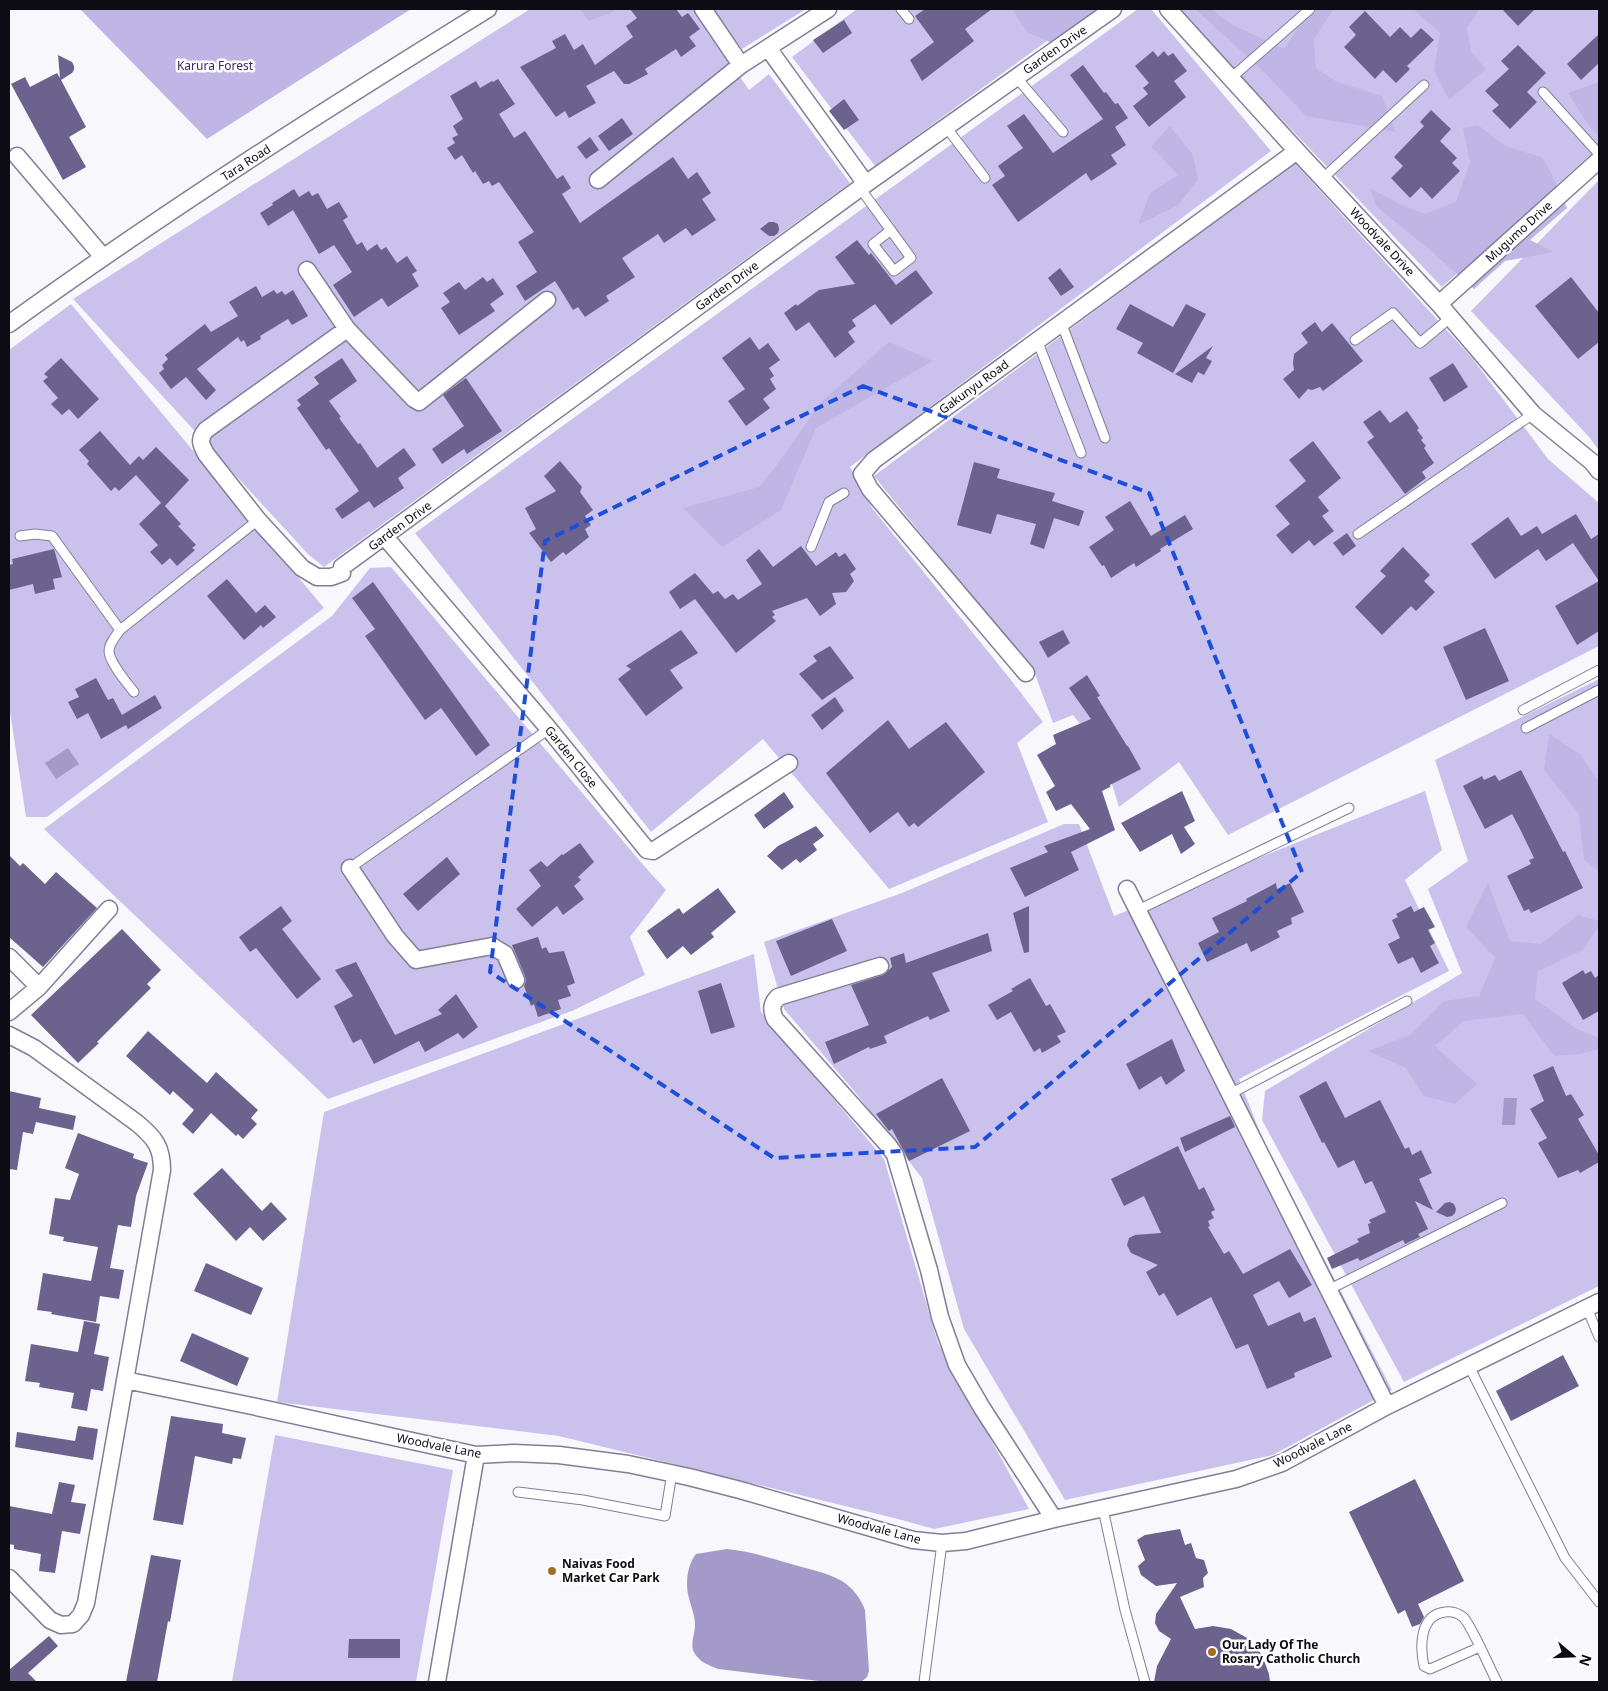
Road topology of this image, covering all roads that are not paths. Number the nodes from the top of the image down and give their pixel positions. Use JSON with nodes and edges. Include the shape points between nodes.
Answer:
{"nodes":[{"id":1,"x":488,"y":9,"type":"edge"},
{"id":2,"x":703,"y":9,"type":"edge"},
{"id":3,"x":828,"y":9,"type":"edge"},
{"id":4,"x":902,"y":9,"type":"edge"},
{"id":5,"x":1113,"y":9,"type":"edge"},
{"id":6,"x":1168,"y":9,"type":"edge"},
{"id":7,"x":1310,"y":9,"type":"edge"},
{"id":8,"x":909,"y":19,"type":"dead end"},
{"id":9,"x":768,"y":48,"type":"junction"},
{"id":10,"x":741,"y":65,"type":"junction"},
{"id":11,"x":1016,"y":77,"type":"junction"},
{"id":12,"x":1231,"y":78,"type":"junction"},
{"id":13,"x":1424,"y":86,"type":"dead end"},
{"id":14,"x":1543,"y":92,"type":"dead end"},
{"id":15,"x":946,"y":127,"type":"junction"},
{"id":16,"x":1063,"y":132,"type":"dead end"},
{"id":17,"x":1297,"y":151,"type":"junction"},
{"id":18,"x":1599,"y":154,"type":"edge"},
{"id":19,"x":17,"y":156,"type":"dead end"},
{"id":20,"x":1599,"y":160,"type":"edge"},
{"id":21,"x":985,"y":178,"type":"dead end"},
{"id":22,"x":1322,"y":178,"type":"junction"},
{"id":23,"x":598,"y":180,"type":"dead end"},
{"id":24,"x":863,"y":186,"type":"junction"},
{"id":25,"x":891,"y":230,"type":"junction"},
{"id":26,"x":102,"y":257,"type":"junction"},
{"id":27,"x":306,"y":270,"type":"dead end"},
{"id":28,"x":547,"y":300,"type":"dead end"},
{"id":29,"x":1439,"y":304,"type":"junction"},
{"id":30,"x":1450,"y":318,"type":"junction"},
{"id":31,"x":1061,"y":322,"type":"junction"},
{"id":32,"x":9,"y":324,"type":"edge"},
{"id":33,"x":347,"y":329,"type":"junction"},
{"id":34,"x":1037,"y":340,"type":"junction"},
{"id":35,"x":1355,"y":340,"type":"dead end"},
{"id":36,"x":1533,"y":414,"type":"junction"},
{"id":37,"x":1106,"y":438,"type":"dead end"},
{"id":38,"x":1081,"y":453,"type":"dead end"},
{"id":39,"x":1599,"y":472,"type":"edge"},
{"id":40,"x":844,"y":493,"type":"dead end"},
{"id":41,"x":258,"y":520,"type":"junction"},
{"id":42,"x":1358,"y":534,"type":"dead end"},
{"id":43,"x":20,"y":536,"type":"dead end"},
{"id":44,"x":385,"y":537,"type":"junction"},
{"id":45,"x":811,"y":547,"type":"dead end"},
{"id":46,"x":120,"y":630,"type":"junction"},
{"id":47,"x":1599,"y":670,"type":"edge"},
{"id":48,"x":1026,"y":673,"type":"dead end"},
{"id":49,"x":1599,"y":690,"type":"edge"},
{"id":50,"x":134,"y":692,"type":"dead end"},
{"id":51,"x":1523,"y":710,"type":"dead end"},
{"id":52,"x":1526,"y":728,"type":"dead end"},
{"id":53,"x":549,"y":729,"type":"junction"},
{"id":54,"x":789,"y":763,"type":"dead end"},
{"id":55,"x":1349,"y":808,"type":"dead end"},
{"id":56,"x":347,"y":870,"type":"joint"},
{"id":57,"x":1127,"y":889,"type":"dead end"},
{"id":58,"x":109,"y":909,"type":"dead end"},
{"id":59,"x":1138,"y":910,"type":"junction"},
{"id":60,"x":9,"y":956,"type":"edge"},
{"id":61,"x":880,"y":966,"type":"dead end"},
{"id":62,"x":516,"y":980,"type":"dead end"},
{"id":63,"x":39,"y":987,"type":"junction"},
{"id":64,"x":1407,"y":1000,"type":"dead end"},
{"id":65,"x":9,"y":1012,"type":"edge"},
{"id":66,"x":9,"y":1035,"type":"edge"},
{"id":67,"x":1230,"y":1094,"type":"junction"},
{"id":68,"x":1502,"y":1203,"type":"dead end"},
{"id":69,"x":1328,"y":1290,"type":"junction"},
{"id":70,"x":1593,"y":1305,"type":"edge"},
{"id":71,"x":1599,"y":1336,"type":"edge"},
{"id":72,"x":1469,"y":1366,"type":"junction"},
{"id":73,"x":125,"y":1380,"type":"junction"},
{"id":74,"x":1387,"y":1406,"type":"junction"},
{"id":75,"x":476,"y":1455,"type":"junction"},
{"id":76,"x":672,"y":1473,"type":"junction"},
{"id":77,"x":518,"y":1492,"type":"dead end"},
{"id":78,"x":1103,"y":1509,"type":"junction"},
{"id":79,"x":1054,"y":1519,"type":"junction"},
{"id":80,"x":942,"y":1543,"type":"junction"},
{"id":81,"x":9,"y":1578,"type":"edge"},
{"id":82,"x":1599,"y":1602,"type":"edge"},
{"id":83,"x":1480,"y":1647,"type":"junction"},
{"id":84,"x":437,"y":1682,"type":"edge"},
{"id":85,"x":924,"y":1682,"type":"edge"},
{"id":86,"x":1145,"y":1682,"type":"edge"},
{"id":87,"x":1497,"y":1682,"type":"edge"}],
"edges":[{"from":1,"to":26,"type":"street","name":"Tara Road"},
{"from":2,"to":10,"type":"street"},
{"from":3,"to":9,"type":"street"},
{"from":4,"to":8,"type":"lane"},
{"from":5,"to":11,"type":"street","name":"Garden Drive"},
{"from":6,"to":12,"type":"street","name":"Woodvale Drive"},
{"from":7,"to":12,"type":"lane"},
{"from":9,"to":10,"type":"street"},
{"from":9,"to":24,"type":"street"},
{"from":10,"to":23,"type":"street"},
{"from":11,"to":15,"type":"street","name":"Garden Drive"},
{"from":11,"to":16,"type":"lane"},
{"from":12,"to":17,"type":"street","name":"Woodvale Drive"},
{"from":13,"to":22,"type":"lane"},
{"from":14,"to":18,"type":"lane"},
{"from":15,"to":21,"type":"lane"},
{"from":15,"to":24,"type":"street","name":"Garden Drive"},
{"from":17,"to":22,"type":"street","name":"Woodvale Drive"},
{"from":17,"to":31,"type":"street","name":"Gakunyu Road"},
{"from":19,"to":26,"type":"street"},
{"from":20,"to":29,"type":"street","name":"Mugumo Drive"},
{"from":22,"to":29,"type":"street","name":"Woodvale Drive"},
{"from":24,"to":25,"type":"lane"},
{"from":24,"to":44,"type":"street","name":"Garden Drive"},
{"from":25,"to":25,"type":"lane","via":[[873,244],[894,271],[911,258]]},
{"from":26,"to":32,"type":"street","name":"Tara Road"},
{"from":27,"to":33,"type":"street"},
{"from":28,"to":33,"type":"street","via":[[419,402]]},
{"from":29,"to":30,"type":"street","name":"Woodvale Drive"},
{"from":30,"to":35,"type":"lane","via":[[1420,343],[1393,313]]},
{"from":30,"to":36,"type":"street","name":"Woodvale Drive"},
{"from":31,"to":34,"type":"street","name":"Gakunyu Road"},
{"from":31,"to":37,"type":"lane"},
{"from":33,"to":41,"type":"street","via":[[202,434],[200,442],[206,454]]},
{"from":34,"to":38,"type":"lane"},
{"from":34,"to":48,"type":"street","name":"Gakunyu Road","via":[[874,460],[862,474],[860,482],[870,489]]},
{"from":36,"to":39,"type":"street","name":"Woodvale Drive","via":[[1592,462]]},
{"from":36,"to":42,"type":"lane"},
{"from":40,"to":45,"type":"lane","via":[[829,502]]},
{"from":41,"to":44,"type":"street","name":"Garden Drive","via":[[309,573],[317,577],[342,573],[342,567]]},
{"from":41,"to":46,"type":"lane"},
{"from":43,"to":46,"type":"lane","via":[[52,536]]},
{"from":44,"to":53,"type":"street","name":"Garden Close"},
{"from":46,"to":50,"type":"lane","via":[[109,651]]},
{"from":47,"to":51,"type":"lane"},
{"from":49,"to":52,"type":"lane"},
{"from":53,"to":54,"type":"street","name":"Garden Close","via":[[649,851]]},
{"from":53,"to":56,"type":"lane"},
{"from":55,"to":59,"type":"lane"},
{"from":56,"to":62,"type":"street","via":[[416,960],[492,946],[505,954]]},
{"from":57,"to":59,"type":"street"},
{"from":58,"to":63,"type":"street"},
{"from":59,"to":67,"type":"street"},
{"from":60,"to":63,"type":"street"},
{"from":61,"to":79,"type":"street","via":[[778,997],[772,1010],[775,1019],[895,1155],[940,1317],[957,1365]]},
{"from":63,"to":65,"type":"street"},
{"from":64,"to":67,"type":"lane"},
{"from":66,"to":73,"type":"street","via":[[34,1048],[138,1123],[158,1145],[162,1170]]},
{"from":67,"to":69,"type":"street"},
{"from":68,"to":69,"type":"lane"},
{"from":69,"to":74,"type":"street"},
{"from":70,"to":71,"type":"lane"},
{"from":70,"to":72,"type":"street","name":"Woodvale Lane"},
{"from":72,"to":74,"type":"street","name":"Woodvale Lane"},
{"from":72,"to":82,"type":"lane","via":[[1566,1558]]},
{"from":73,"to":75,"type":"street","name":"Woodvale Lane"},
{"from":73,"to":81,"type":"street","via":[[86,1603],[81,1615],[73,1624],[61,1625],[50,1620]]},
{"from":74,"to":78,"type":"street","name":"Woodvale Lane","via":[[1282,1463],[1236,1479]]},
{"from":75,"to":76,"type":"street","name":"Woodvale Lane","via":[[559,1455]]},
{"from":75,"to":84,"type":"street"},
{"from":76,"to":77,"type":"lane","via":[[665,1516],[583,1500]]},
{"from":76,"to":80,"type":"street","name":"Woodvale Lane","via":[[913,1540]]},
{"from":78,"to":79,"type":"street","name":"Woodvale Lane"},
{"from":78,"to":86,"type":"lane"},
{"from":79,"to":80,"type":"street","name":"Woodvale Lane","via":[[966,1541]]},
{"from":80,"to":85,"type":"lane"},
{"from":83,"to":83,"type":"lane","via":[[1430,1669],[1424,1666],[1420,1649],[1426,1625],[1433,1617],[1450,1611],[1464,1618]]},
{"from":83,"to":87,"type":"lane"}]}
